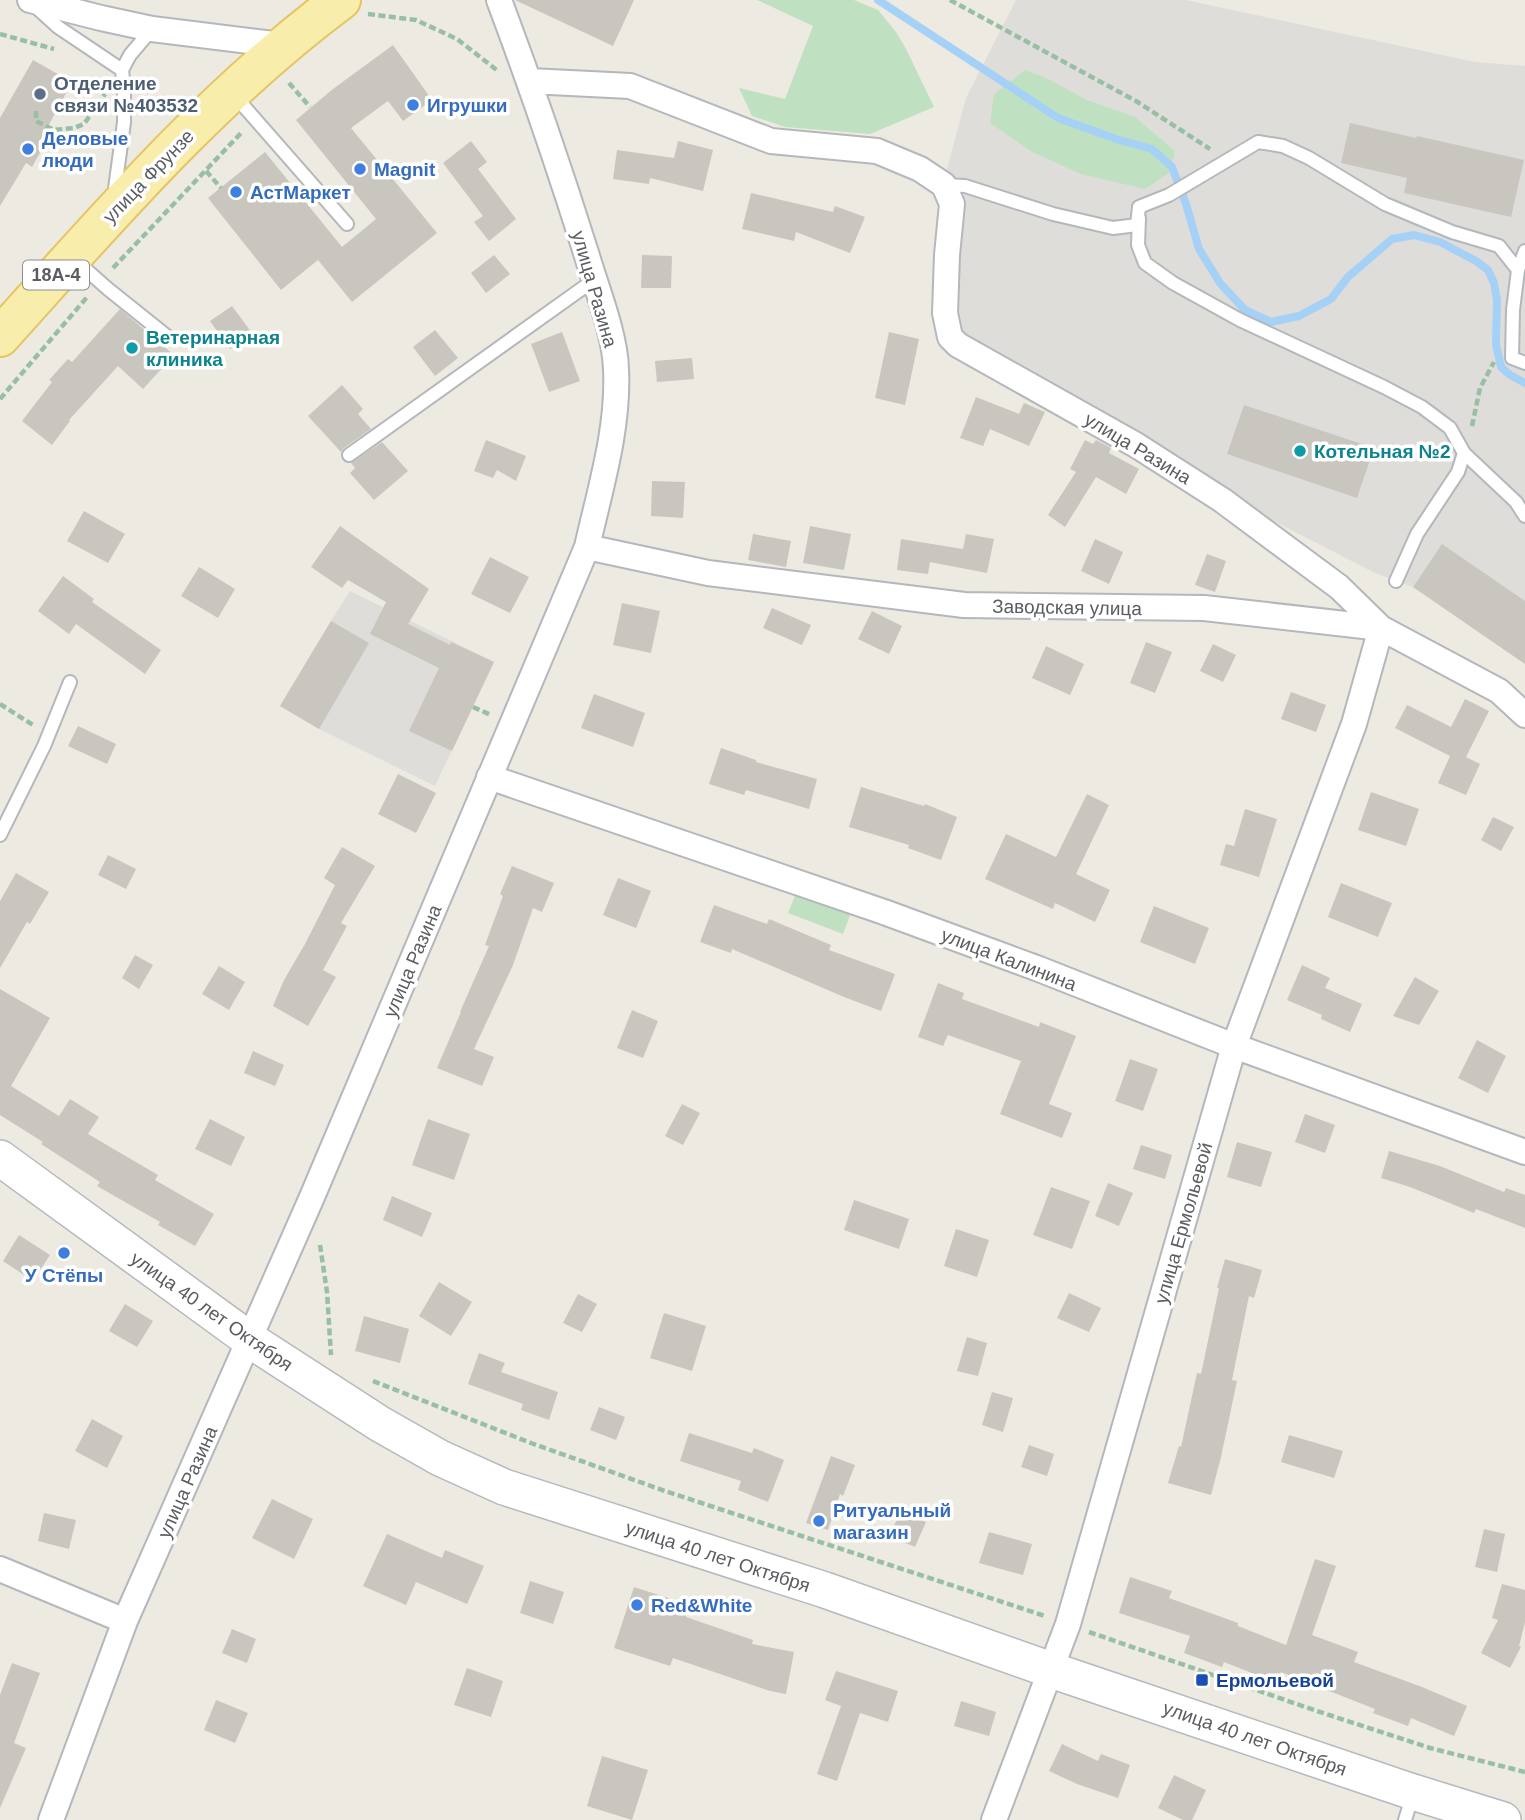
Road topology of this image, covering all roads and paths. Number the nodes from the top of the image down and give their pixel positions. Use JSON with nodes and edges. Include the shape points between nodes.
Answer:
{"nodes":[{"id":1,"x":29,"y":0,"type":"edge"},
{"id":2,"x":499,"y":0,"type":"edge"},
{"id":3,"x":950,"y":0,"type":"edge"},
{"id":4,"x":330,"y":8,"type":"edge"},
{"id":5,"x":152,"y":29,"type":"junction"},
{"id":6,"x":282,"y":45,"type":"junction"},
{"id":7,"x":122,"y":70,"type":"junction"},
{"id":8,"x":504,"y":78,"type":"dead end"},
{"id":9,"x":530,"y":81,"type":"junction"},
{"id":10,"x":243,"y":104,"type":"junction"},
{"id":11,"x":310,"y":107,"type":"dead end"},
{"id":12,"x":36,"y":111,"type":"dead end"},
{"id":13,"x":1226,"y":161,"type":"junction"},
{"id":14,"x":206,"y":171,"type":"junction"},
{"id":15,"x":944,"y":185,"type":"junction"},
{"id":16,"x":221,"y":188,"type":"dead end"},
{"id":17,"x":1139,"y":207,"type":"junction"},
{"id":18,"x":112,"y":212,"type":"junction"},
{"id":19,"x":347,"y":224,"type":"dead end"},
{"id":20,"x":1525,"y":251,"type":"edge"},
{"id":21,"x":72,"y":257,"type":"junction"},
{"id":22,"x":1518,"y":270,"type":"junction"},
{"id":23,"x":594,"y":280,"type":"junction"},
{"id":24,"x":100,"y":282,"type":"junction"},
{"id":25,"x":0,"y":337,"type":"edge"},
{"id":26,"x":168,"y":337,"type":"dead end"},
{"id":27,"x":1525,"y":363,"type":"edge"},
{"id":28,"x":1493,"y":364,"type":"dead end"},
{"id":29,"x":0,"y":399,"type":"edge"},
{"id":30,"x":1464,"y":453,"type":"junction"},
{"id":31,"x":349,"y":455,"type":"dead end"},
{"id":32,"x":1525,"y":516,"type":"edge"},
{"id":33,"x":587,"y":547,"type":"junction"},
{"id":34,"x":1396,"y":581,"type":"dead end"},
{"id":35,"x":1381,"y":628,"type":"junction"},
{"id":36,"x":70,"y":682,"type":"dead end"},
{"id":37,"x":0,"y":704,"type":"edge"},
{"id":38,"x":1525,"y":715,"type":"edge"},
{"id":39,"x":49,"y":735,"type":"junction"},
{"id":40,"x":489,"y":777,"type":"junction"},
{"id":41,"x":0,"y":835,"type":"edge"},
{"id":42,"x":1234,"y":1046,"type":"junction"},
{"id":43,"x":1525,"y":1152,"type":"edge"},
{"id":44,"x":0,"y":1158,"type":"edge"},
{"id":45,"x":312,"y":1197,"type":"junction"},
{"id":46,"x":250,"y":1340,"type":"junction"},
{"id":47,"x":332,"y":1366,"type":"dead end"},
{"id":48,"x":370,"y":1380,"type":"dead end"},
{"id":49,"x":0,"y":1569,"type":"edge"},
{"id":50,"x":125,"y":1621,"type":"junction"},
{"id":51,"x":1068,"y":1625,"type":"junction"},
{"id":52,"x":1051,"y":1670,"type":"junction"},
{"id":53,"x":1525,"y":1772,"type":"edge"},
{"id":54,"x":1409,"y":1806,"type":"edge"},
{"id":55,"x":51,"y":1820,"type":"edge"},
{"id":56,"x":994,"y":1820,"type":"edge"},
{"id":57,"x":1503,"y":1820,"type":"edge"}],
"edges":[{"from":1,"to":5,"type":"street"},
{"from":1,"to":7,"type":"lane","via":[[58,27]]},
{"from":2,"to":9,"type":"street","name":"улица Разина"},
{"from":3,"to":13,"type":"path","via":[[1136,101]]},
{"from":4,"to":6,"type":"main road","name":"улица Фрунзе","number":"18А-4"},
{"from":4,"to":8,"type":"path","via":[[416,20],[457,39]]},
{"from":5,"to":6,"type":"street"},
{"from":5,"to":7,"type":"lane"},
{"from":6,"to":10,"type":"main road","name":"улица Фрунзе","number":"18А-4"},
{"from":7,"to":12,"type":"path","via":[[84,124],[54,130],[36,121]]},
{"from":7,"to":18,"type":"lane","via":[[124,122]]},
{"from":9,"to":15,"type":"street","via":[[631,86],[772,141],[877,151]]},
{"from":9,"to":23,"type":"street","name":"улица Разина"},
{"from":10,"to":11,"type":"path","via":[[289,82]]},
{"from":10,"to":14,"type":"path"},
{"from":10,"to":18,"type":"main road","name":"улица Фрунзе","number":"18А-4"},
{"from":10,"to":19,"type":"lane"},
{"from":13,"to":17,"type":"lane"},
{"from":13,"to":22,"type":"lane","via":[[1258,142],[1283,146],[1385,204],[1499,246]]},
{"from":14,"to":16,"type":"path"},
{"from":14,"to":24,"type":"path"},
{"from":15,"to":17,"type":"lane","via":[[965,186],[1114,228],[1137,225]]},
{"from":15,"to":35,"type":"street","name":"улица Разина","via":[[952,204],[944,313],[950,337],[1222,500],[1339,587]]},
{"from":17,"to":30,"type":"lane","via":[[1138,245],[1145,263],[1240,320],[1422,407],[1450,428]]},
{"from":18,"to":21,"type":"main road","name":"улица Фрунзе","number":"18А-4"},
{"from":20,"to":22,"type":"lane"},
{"from":21,"to":24,"type":"lane"},
{"from":21,"to":25,"type":"main road","name":"улица Фрунзе","number":"18А-4"},
{"from":22,"to":27,"type":"lane","via":[[1512,358]]},
{"from":23,"to":31,"type":"lane"},
{"from":23,"to":33,"type":"street","name":"улица Разина","via":[[616,367],[615,414]]},
{"from":24,"to":26,"type":"lane"},
{"from":24,"to":29,"type":"path"},
{"from":28,"to":30,"type":"path","via":[[1480,388]]},
{"from":30,"to":32,"type":"lane"},
{"from":30,"to":34,"type":"lane","via":[[1458,472],[1417,534]]},
{"from":33,"to":35,"type":"street","name":"Заводская улица","via":[[708,573],[964,605],[1204,608]]},
{"from":33,"to":40,"type":"street","name":"улица Разина"},
{"from":35,"to":38,"type":"street","name":"Заводская улица","via":[[1499,691]]},
{"from":35,"to":42,"type":"street","name":"улица Ермольевой","via":[[1354,724]]},
{"from":36,"to":39,"type":"lane"},
{"from":37,"to":39,"type":"path"},
{"from":39,"to":41,"type":"lane"},
{"from":40,"to":42,"type":"street","name":"улица Калинина","via":[[884,912]]},
{"from":40,"to":45,"type":"street","name":"улица Разина"},
{"from":42,"to":43,"type":"street","name":"улица Калинина"},
{"from":42,"to":51,"type":"street","name":"улица Ермольевой"},
{"from":44,"to":46,"type":"street","name":"улица 40 лет Октября"},
{"from":45,"to":46,"type":"street","name":"улица Разина"},
{"from":45,"to":47,"type":"path","via":[[327,1292]]},
{"from":46,"to":50,"type":"street","name":"улица Разина"},
{"from":46,"to":52,"type":"street","name":"улица 40 лет Октября","via":[[380,1424],[504,1487],[825,1590]]},
{"from":48,"to":51,"type":"path","via":[[665,1491]]},
{"from":49,"to":50,"type":"street"},
{"from":50,"to":55,"type":"street","name":"улица Разина"},
{"from":51,"to":52,"type":"street","name":"улица Ермольевой"},
{"from":51,"to":53,"type":"path","via":[[1430,1748]]},
{"from":52,"to":54,"type":"street","name":"улица 40 лет Октября"},
{"from":52,"to":56,"type":"street","name":"улица Ермольевой"},
{"from":54,"to":57,"type":"street","name":"улица 40 лет Октября"}]}
